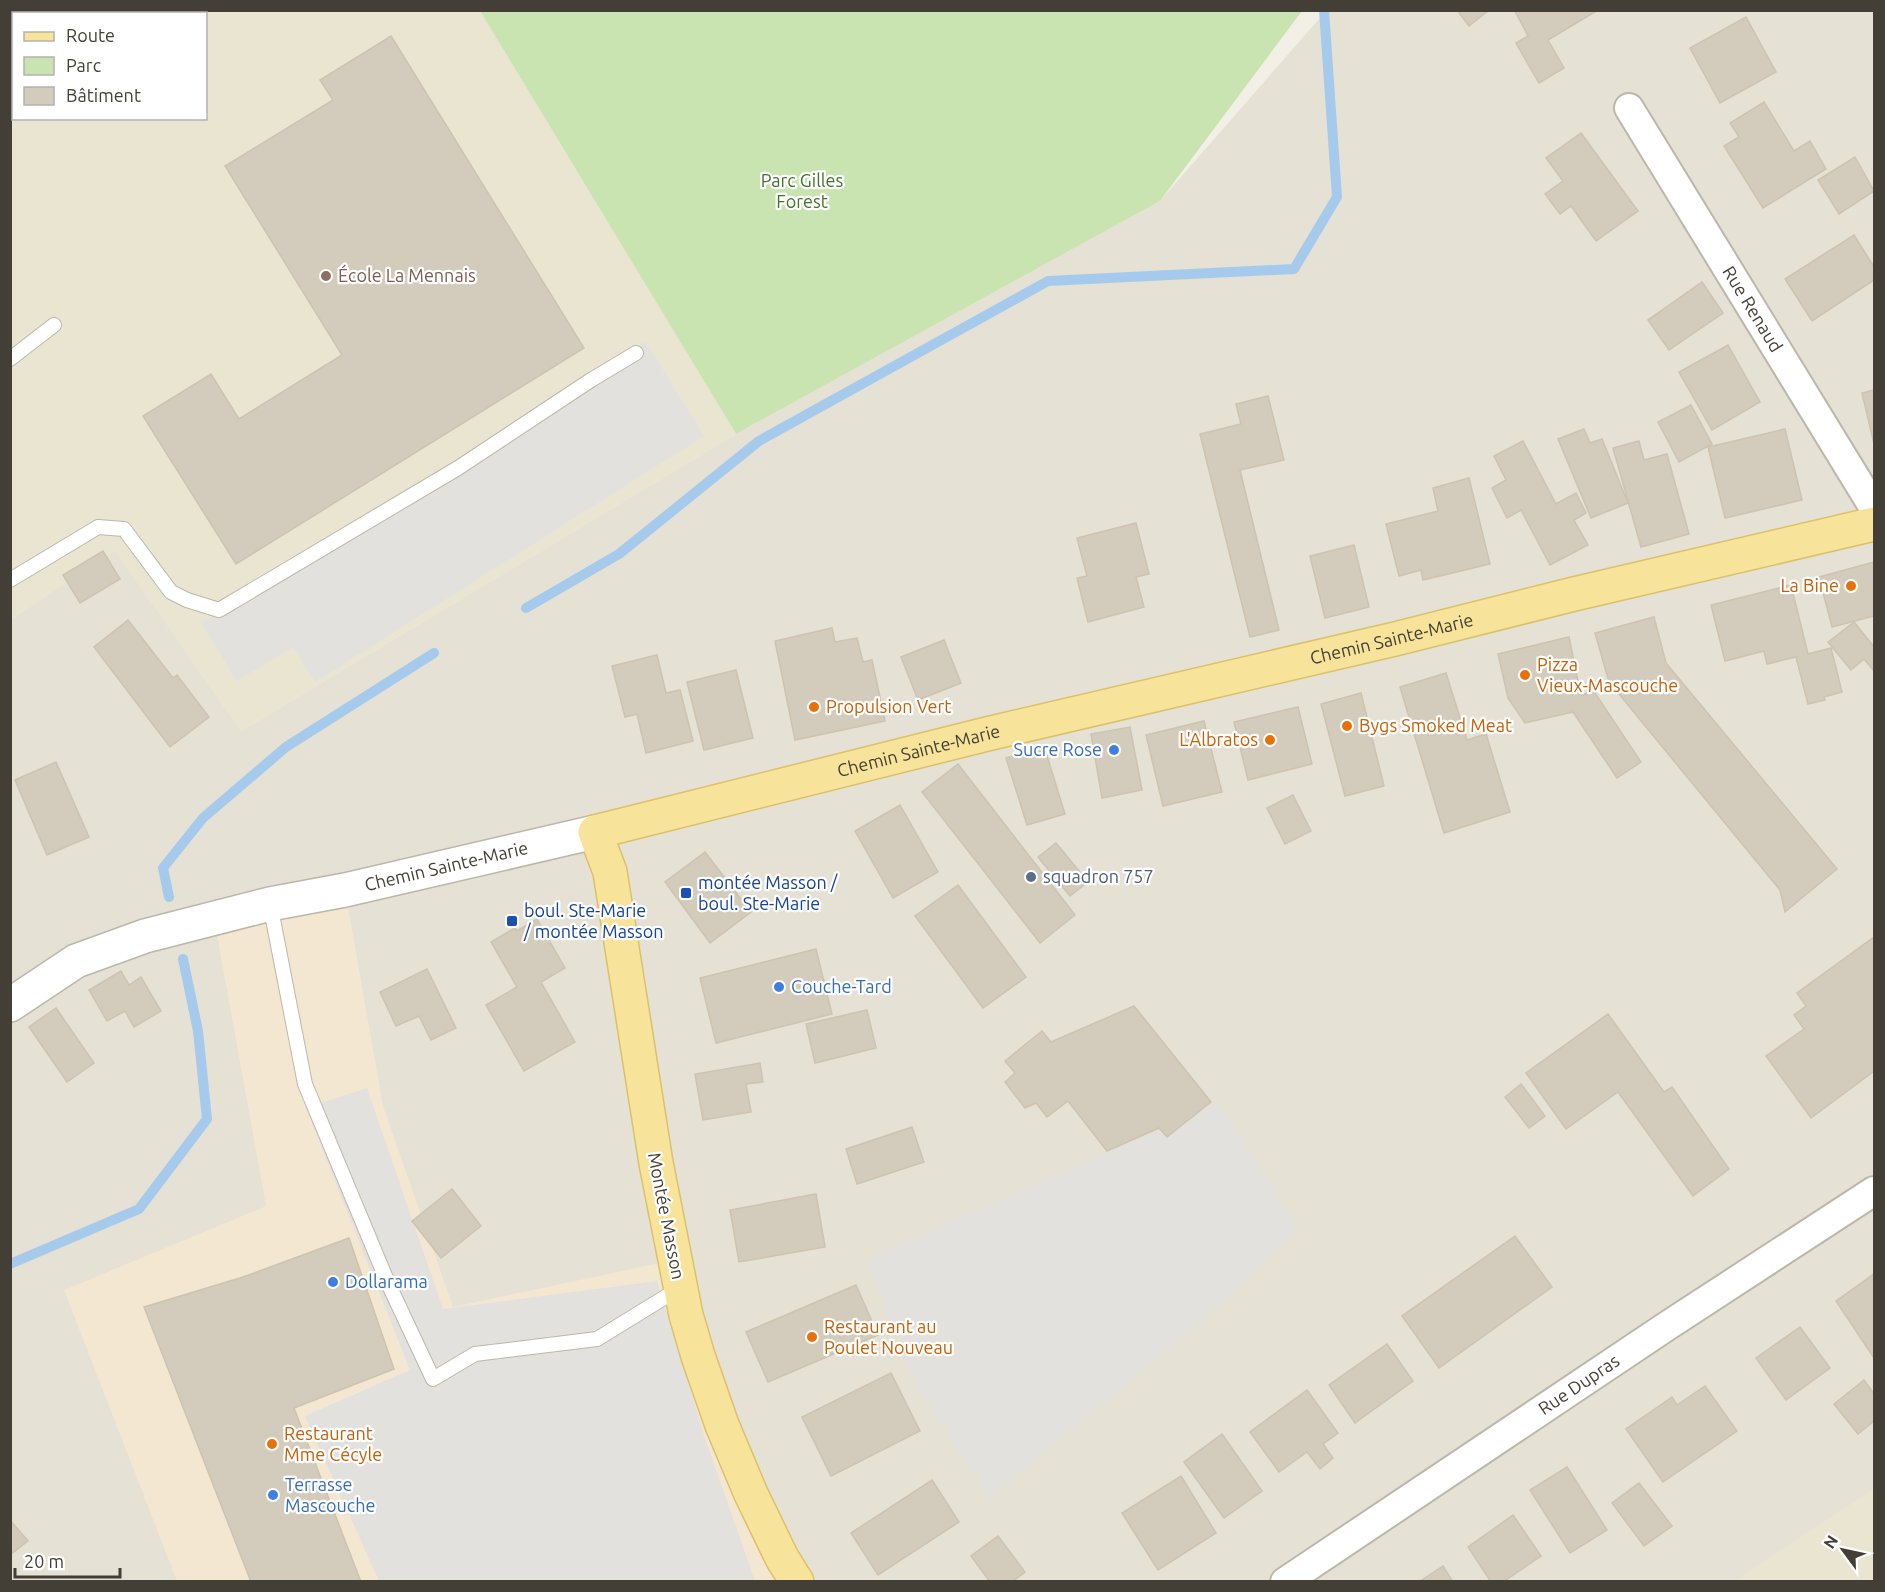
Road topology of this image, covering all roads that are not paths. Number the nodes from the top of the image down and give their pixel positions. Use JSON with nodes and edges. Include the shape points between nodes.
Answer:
{"nodes":[{"id":1,"x":1629,"y":108,"type":"dead end"},
{"id":2,"x":54,"y":325,"type":"dead end"},
{"id":3,"x":636,"y":353,"type":"dead end"},
{"id":4,"x":10,"y":359,"type":"edge"},
{"id":5,"x":1875,"y":508,"type":"edge"},
{"id":6,"x":1875,"y":524,"type":"edge"},
{"id":7,"x":10,"y":580,"type":"edge"},
{"id":8,"x":595,"y":832,"type":"junction"},
{"id":9,"x":270,"y":904,"type":"junction"},
{"id":10,"x":10,"y":1005,"type":"edge"},
{"id":11,"x":1875,"y":1191,"type":"edge"},
{"id":12,"x":680,"y":1288,"type":"junction"},
{"id":13,"x":797,"y":1581,"type":"edge"},
{"id":14,"x":1285,"y":1581,"type":"edge"}],
"edges":[{"from":1,"to":5,"type":"street","name":"Rue Renaud"},
{"from":2,"to":4,"type":"lane"},
{"from":3,"to":7,"type":"lane","via":[[458,468],[219,610],[171,592],[124,529],[98,527]]},
{"from":6,"to":8,"type":"main road","name":"Chemin Sainte-Marie","via":[[991,733]]},
{"from":8,"to":9,"type":"street","name":"Chemin Sainte-Marie"},
{"from":8,"to":12,"type":"main road","name":"Montée Masson","via":[[610,872]]},
{"from":9,"to":10,"type":"street","name":"Chemin Sainte-Marie","via":[[145,936],[76,961]]},
{"from":9,"to":12,"type":"lane","via":[[305,1084],[388,1283],[433,1378],[475,1354],[597,1339]]},
{"from":11,"to":14,"type":"street","name":"Rue Dupras"},
{"from":12,"to":13,"type":"main road","name":"Montée Masson","via":[[722,1425],[751,1494]]}]}
